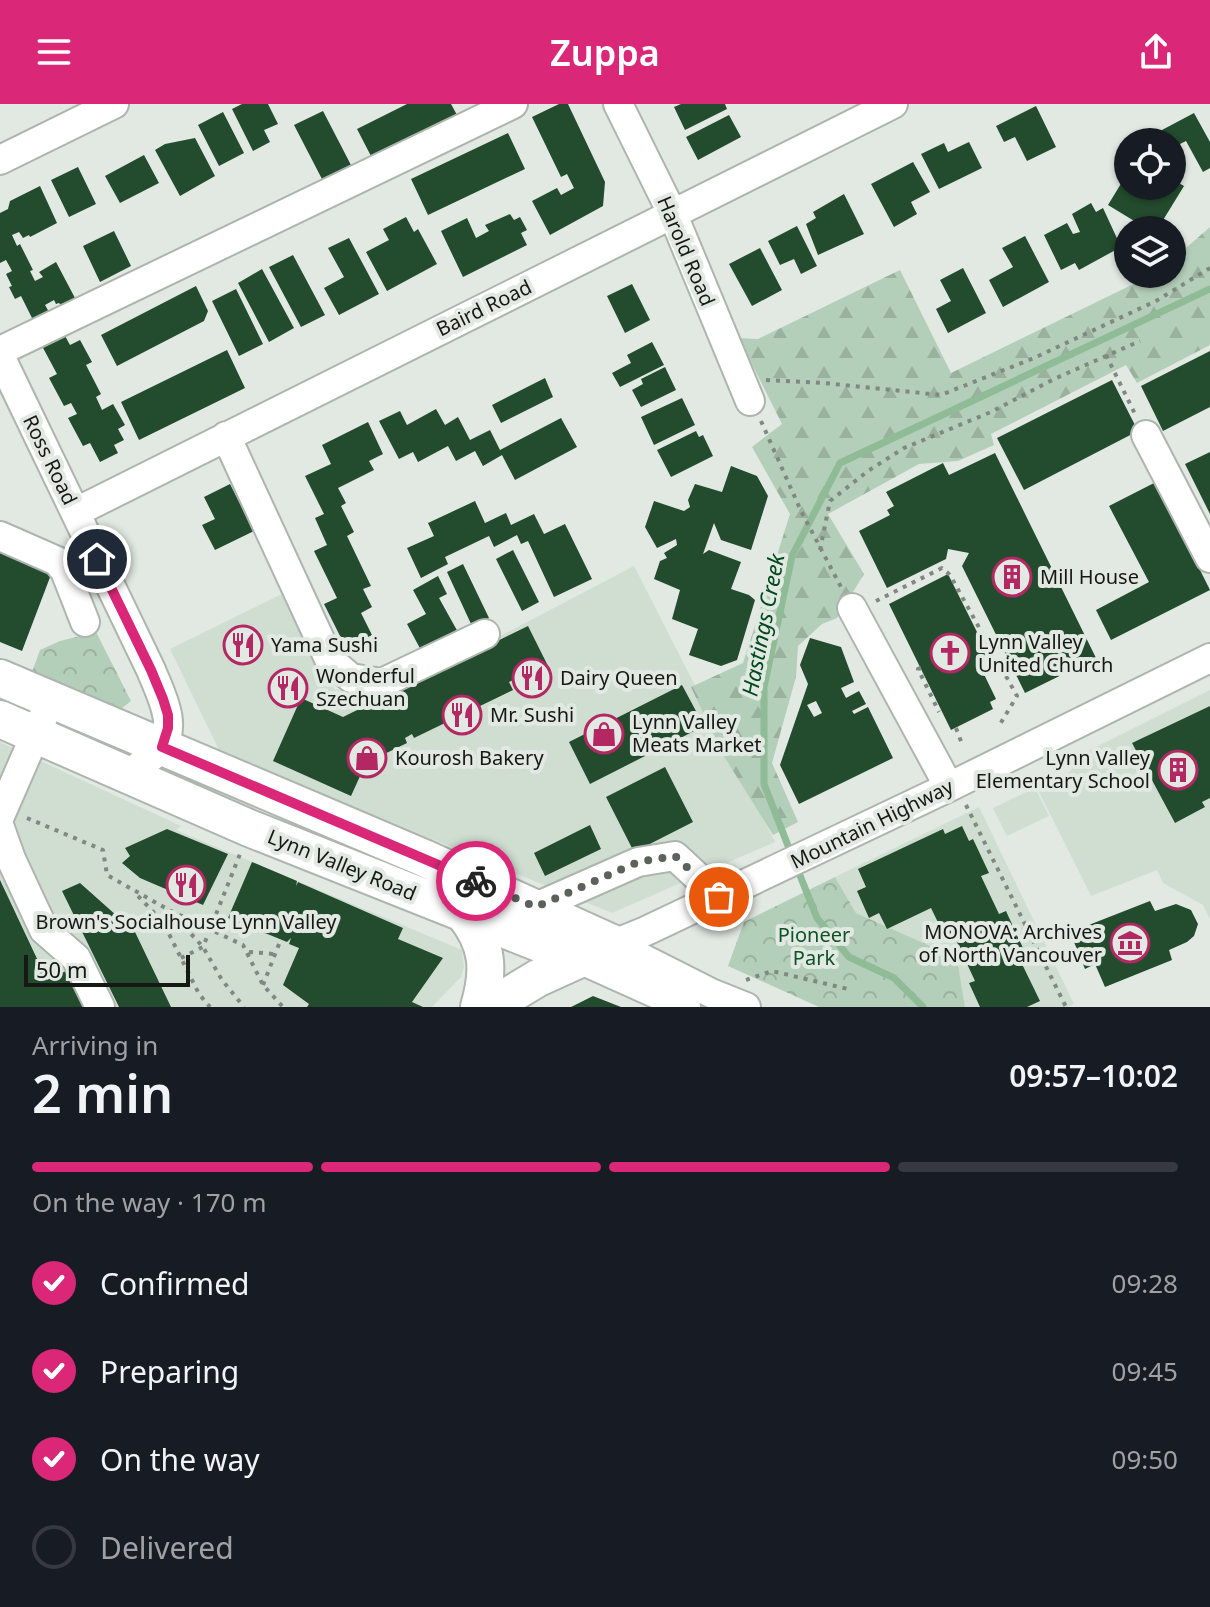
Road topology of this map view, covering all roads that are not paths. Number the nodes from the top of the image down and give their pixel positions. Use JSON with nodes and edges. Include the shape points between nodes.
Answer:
{"nodes":[{"id":1,"x":114,"y":104,"type":"edge"},
{"id":2,"x":513,"y":104,"type":"edge"},
{"id":3,"x":618,"y":104,"type":"edge"},
{"id":4,"x":893,"y":104,"type":"edge"},
{"id":5,"x":0,"y":160,"type":"edge"},
{"id":6,"x":673,"y":215,"type":"junction"},
{"id":7,"x":0,"y":354,"type":"edge"},
{"id":8,"x":744,"y":390,"type":"road end"},
{"id":9,"x":1146,"y":435,"type":"road end"},
{"id":10,"x":226,"y":436,"type":"junction"},
{"id":11,"x":76,"y":512,"type":"junction"},
{"id":12,"x":0,"y":536,"type":"edge"},
{"id":13,"x":1210,"y":558,"type":"edge"},
{"id":14,"x":853,"y":610,"type":"road end"},
{"id":15,"x":85,"y":622,"type":"dead end"},
{"id":16,"x":485,"y":634,"type":"dead end"},
{"id":17,"x":1210,"y":658,"type":"edge"},
{"id":18,"x":0,"y":678,"type":"edge"},
{"id":19,"x":51,"y":700,"type":"junction"},
{"id":20,"x":0,"y":719,"type":"edge"},
{"id":21,"x":35,"y":734,"type":"junction"},
{"id":22,"x":162,"y":747,"type":"junction"},
{"id":23,"x":130,"y":773,"type":"junction"},
{"id":24,"x":958,"y":796,"type":"junction"},
{"id":25,"x":14,"y":817,"type":"edge"},
{"id":26,"x":0,"y":828,"type":"edge"},
{"id":27,"x":719,"y":897,"type":"junction"},
{"id":28,"x":536,"y":907,"type":"junction"},
{"id":29,"x":464,"y":914,"type":"junction"},
{"id":30,"x":614,"y":944,"type":"junction"},
{"id":31,"x":579,"y":959,"type":"junction"},
{"id":32,"x":741,"y":995,"type":"edge"},
{"id":33,"x":100,"y":1007,"type":"edge"},
{"id":34,"x":479,"y":1007,"type":"edge"},
{"id":35,"x":490,"y":1007,"type":"edge"},
{"id":36,"x":686,"y":1007,"type":"edge"}],
"edges":[{"from":1,"to":5,"type":"street"},
{"from":2,"to":7,"type":"street"},
{"from":3,"to":6,"type":"street","name":"Harold Road"},
{"from":4,"to":6,"type":"street","name":"Baird Road"},
{"from":6,"to":8,"type":"street","name":"Harold Road"},
{"from":6,"to":10,"type":"street","name":"Baird Road"},
{"from":7,"to":11,"type":"street","name":"Ross Road"},
{"from":9,"to":13,"type":"street"},
{"from":10,"to":11,"type":"street","name":"Baird Road"},
{"from":10,"to":16,"type":"street","via":[[329,659],[351,678],[382,683]]},
{"from":11,"to":22,"type":"street","name":"Ross Road","via":[[163,699],[168,728]]},
{"from":12,"to":15,"type":"street","via":[[57,561]]},
{"from":14,"to":24,"type":"street"},
{"from":17,"to":24,"type":"street","name":"Mountain Highway"},
{"from":18,"to":19,"type":"main road","name":"Lynn Valley Road"},
{"from":19,"to":21,"type":"street"},
{"from":19,"to":22,"type":"main road","name":"Lynn Valley Road"},
{"from":20,"to":21,"type":"main road","name":"Lynn Valley Road"},
{"from":21,"to":23,"type":"main road","name":"Lynn Valley Road"},
{"from":21,"to":25,"type":"street"},
{"from":22,"to":23,"type":"street"},
{"from":22,"to":28,"type":"main road","name":"Lynn Valley Road"},
{"from":23,"to":29,"type":"main road","name":"Lynn Valley Road","via":[[249,828]]},
{"from":24,"to":27,"type":"street","name":"Mountain Highway","via":[[817,850]]},
{"from":26,"to":33,"type":"street","via":[[44,930],[76,958]]},
{"from":27,"to":28,"type":"street","via":[[675,856],[638,862]]},
{"from":27,"to":30,"type":"street","name":"Mountain Highway"},
{"from":28,"to":30,"type":"main road","name":"Lynn Valley Road"},
{"from":29,"to":31,"type":"main road","name":"Lynn Valley Road"},
{"from":29,"to":34,"type":"main road","via":[[481,938],[485,957]]},
{"from":30,"to":31,"type":"main road","name":"Mountain Highway"},
{"from":30,"to":32,"type":"street","name":"Lynn Valley Road"},
{"from":31,"to":35,"type":"main road","name":"Mountain Highway"},
{"from":31,"to":36,"type":"street","name":"Lynn Valley Road"}]}
